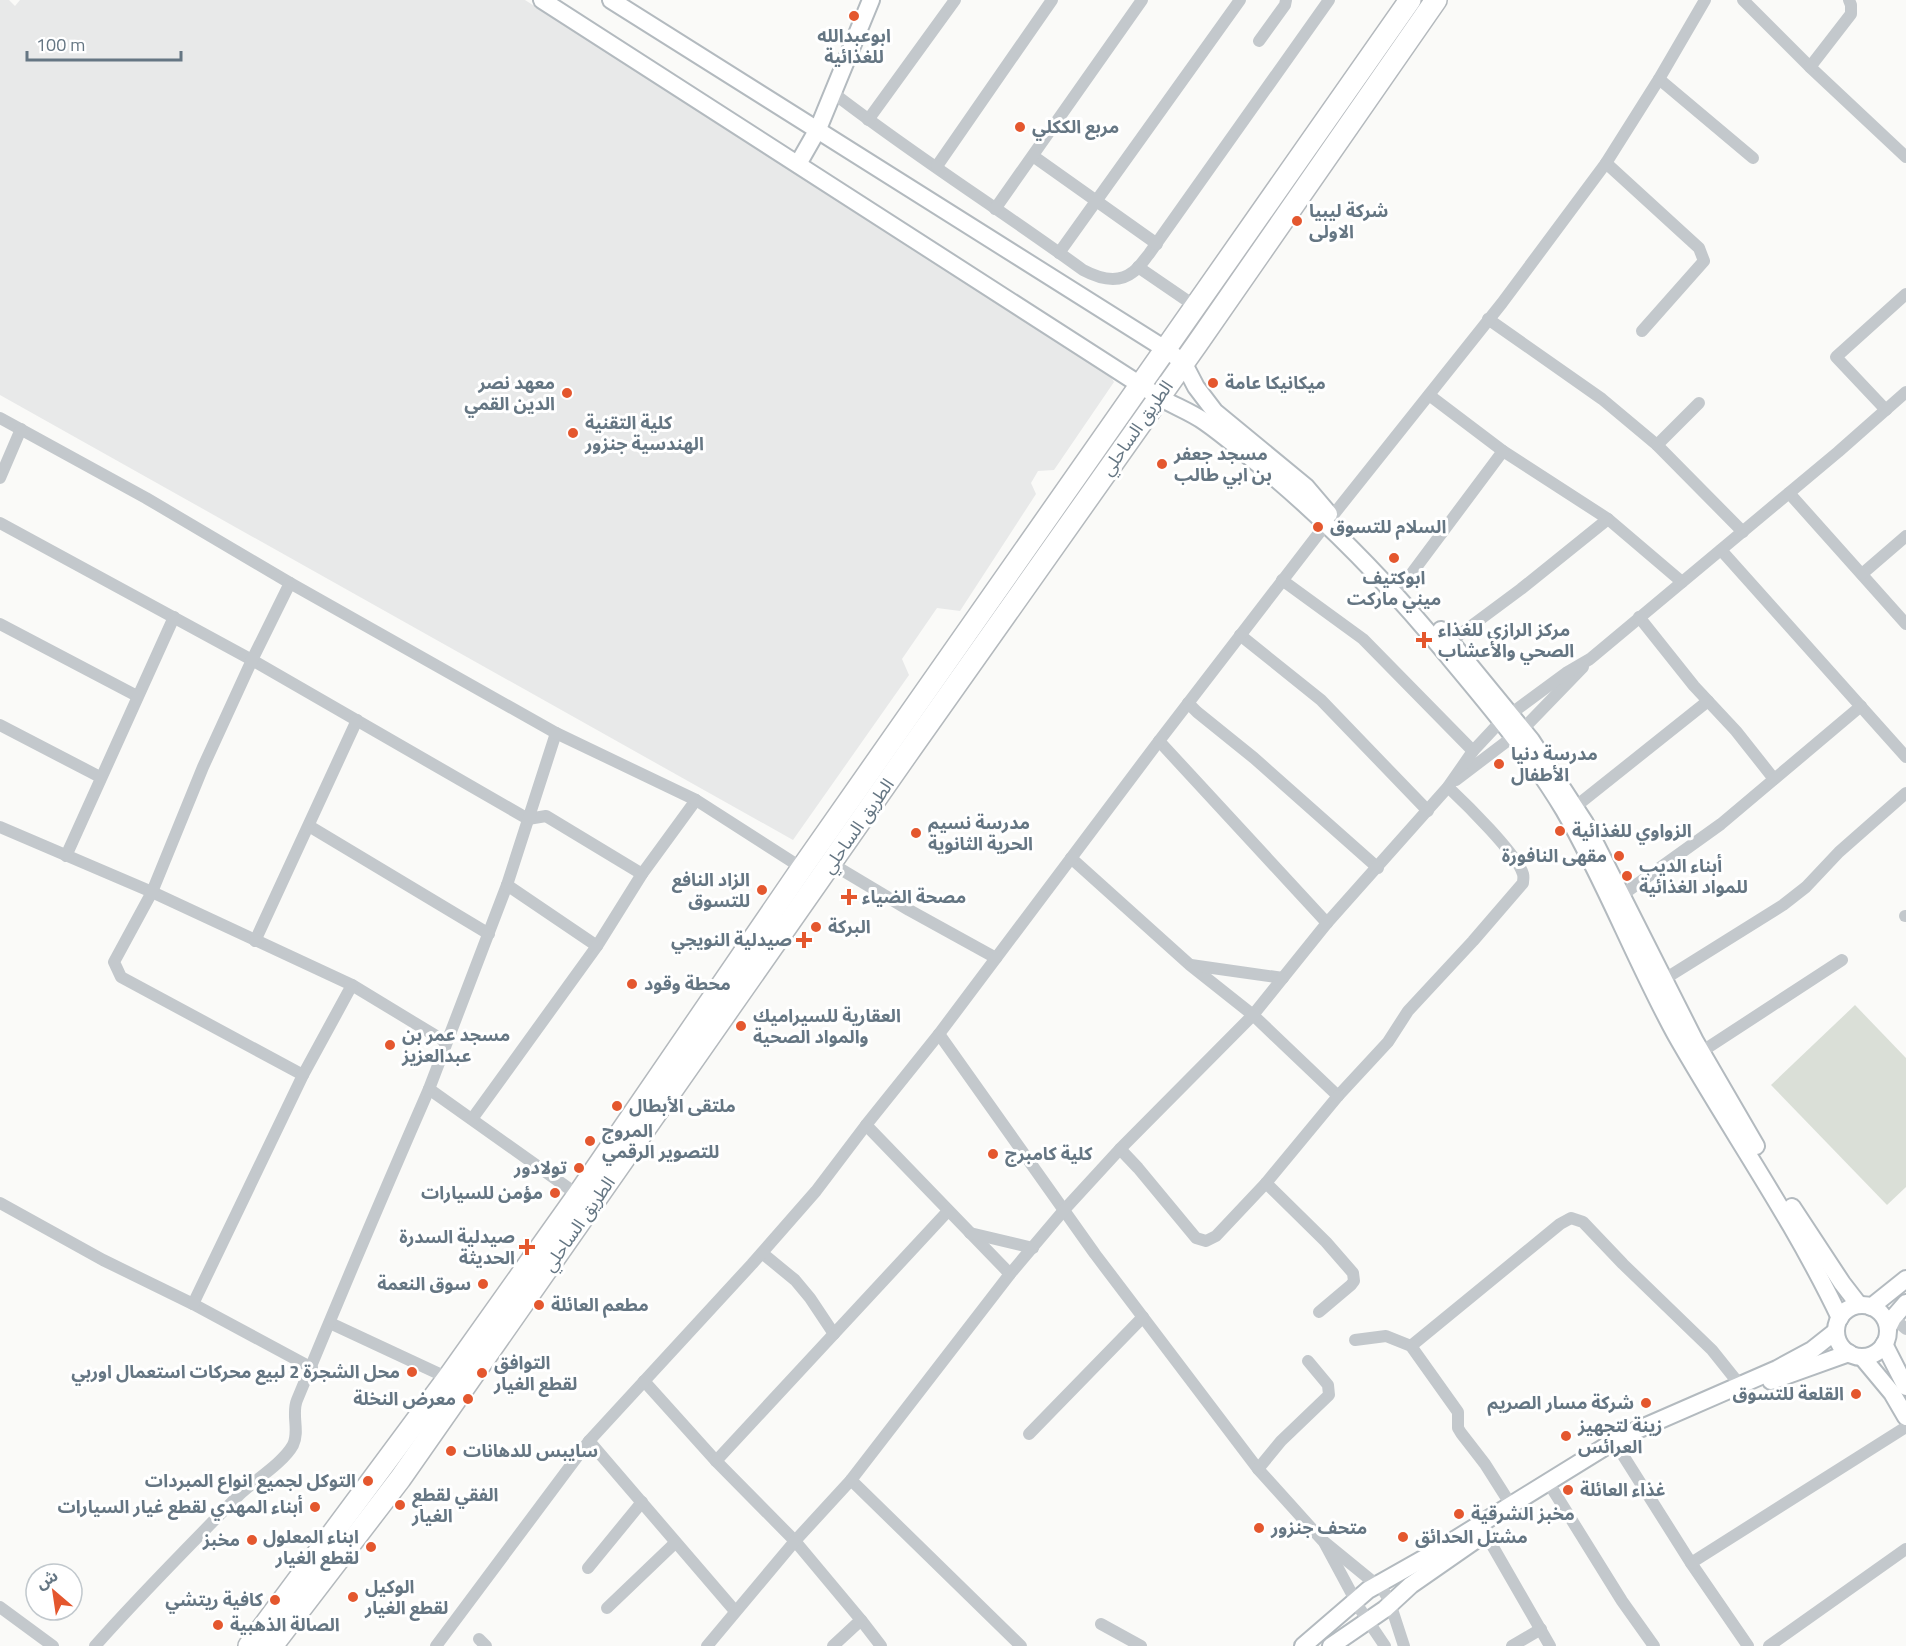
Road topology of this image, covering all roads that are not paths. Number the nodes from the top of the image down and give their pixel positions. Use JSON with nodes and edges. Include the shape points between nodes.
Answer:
{"nodes":[{"id":1,"x":542,"y":0,"type":"edge"},
{"id":2,"x":611,"y":0,"type":"edge"},
{"id":3,"x":871,"y":0,"type":"edge"},
{"id":4,"x":955,"y":0,"type":"edge"},
{"id":5,"x":1052,"y":0,"type":"edge"},
{"id":6,"x":1142,"y":0,"type":"edge"},
{"id":7,"x":1240,"y":0,"type":"edge"},
{"id":8,"x":1286,"y":0,"type":"edge"},
{"id":9,"x":1329,"y":0,"type":"edge"},
{"id":10,"x":1410,"y":0,"type":"edge"},
{"id":11,"x":1436,"y":0,"type":"edge"},
{"id":12,"x":1705,"y":0,"type":"edge"},
{"id":13,"x":1743,"y":0,"type":"edge"},
{"id":14,"x":1849,"y":0,"type":"edge"},
{"id":15,"x":1259,"y":41,"type":"dead end"},
{"id":16,"x":1809,"y":67,"type":"junction"},
{"id":17,"x":1659,"y":78,"type":"junction"},
{"id":18,"x":832,"y":92,"type":"junction"},
{"id":19,"x":868,"y":120,"type":"junction"},
{"id":20,"x":818,"y":129,"type":"junction"},
{"id":21,"x":1904,"y":152,"type":"edge"},
{"id":22,"x":1033,"y":156,"type":"junction"},
{"id":23,"x":1753,"y":159,"type":"dead end"},
{"id":24,"x":1606,"y":163,"type":"junction"},
{"id":25,"x":798,"y":164,"type":"junction"},
{"id":26,"x":937,"y":166,"type":"junction"},
{"id":27,"x":1096,"y":200,"type":"junction"},
{"id":28,"x":996,"y":208,"type":"junction"},
{"id":29,"x":1157,"y":244,"type":"junction"},
{"id":30,"x":1059,"y":253,"type":"junction"},
{"id":31,"x":1138,"y":267,"type":"junction"},
{"id":32,"x":1906,"y":294,"type":"edge"},
{"id":33,"x":1195,"y":306,"type":"junction"},
{"id":34,"x":1488,"y":319,"type":"junction"},
{"id":35,"x":1642,"y":331,"type":"dead end"},
{"id":36,"x":1165,"y":348,"type":"junction"},
{"id":37,"x":1183,"y":362,"type":"junction"},
{"id":38,"x":1140,"y":384,"type":"junction"},
{"id":39,"x":1906,"y":392,"type":"edge"},
{"id":40,"x":1429,"y":395,"type":"junction"},
{"id":41,"x":1159,"y":397,"type":"junction"},
{"id":42,"x":1699,"y":403,"type":"dead end"},
{"id":43,"x":1886,"y":410,"type":"junction"},
{"id":44,"x":0,"y":418,"type":"edge"},
{"id":45,"x":21,"y":429,"type":"junction"},
{"id":46,"x":1657,"y":445,"type":"junction"},
{"id":47,"x":1503,"y":451,"type":"junction"},
{"id":48,"x":0,"y":478,"type":"edge"},
{"id":49,"x":1790,"y":493,"type":"junction"},
{"id":50,"x":1608,"y":519,"type":"junction"},
{"id":51,"x":1328,"y":520,"type":"junction"},
{"id":52,"x":0,"y":523,"type":"edge"},
{"id":53,"x":1743,"y":532,"type":"junction"},
{"id":54,"x":1906,"y":536,"type":"edge"},
{"id":55,"x":1721,"y":550,"type":"junction"},
{"id":56,"x":1862,"y":574,"type":"junction"},
{"id":57,"x":1282,"y":580,"type":"junction"},
{"id":58,"x":1682,"y":582,"type":"junction"},
{"id":59,"x":290,"y":583,"type":"junction"},
{"id":60,"x":1402,"y":585,"type":"junction"},
{"id":61,"x":174,"y":617,"type":"junction"},
{"id":62,"x":1639,"y":617,"type":"junction"},
{"id":63,"x":0,"y":624,"type":"edge"},
{"id":64,"x":1906,"y":624,"type":"edge"},
{"id":65,"x":1240,"y":635,"type":"junction"},
{"id":66,"x":1451,"y":641,"type":"junction"},
{"id":67,"x":1590,"y":659,"type":"junction"},
{"id":68,"x":252,"y":660,"type":"junction"},
{"id":69,"x":137,"y":696,"type":"junction"},
{"id":70,"x":1708,"y":701,"type":"junction"},
{"id":71,"x":1188,"y":703,"type":"junction"},
{"id":72,"x":1861,"y":706,"type":"junction"},
{"id":73,"x":1506,"y":717,"type":"junction"},
{"id":74,"x":357,"y":720,"type":"junction"},
{"id":75,"x":0,"y":724,"type":"edge"},
{"id":76,"x":556,"y":733,"type":"junction"},
{"id":77,"x":1518,"y":733,"type":"junction"},
{"id":78,"x":1159,"y":741,"type":"junction"},
{"id":79,"x":1473,"y":751,"type":"junction"},
{"id":80,"x":1906,"y":757,"type":"edge"},
{"id":81,"x":100,"y":777,"type":"junction"},
{"id":82,"x":1774,"y":779,"type":"junction"},
{"id":83,"x":1449,"y":786,"type":"junction"},
{"id":84,"x":1906,"y":793,"type":"edge"},
{"id":85,"x":696,"y":800,"type":"junction"},
{"id":86,"x":1575,"y":807,"type":"junction"},
{"id":87,"x":1428,"y":811,"type":"junction"},
{"id":88,"x":528,"y":819,"type":"junction"},
{"id":89,"x":309,"y":826,"type":"junction"},
{"id":90,"x":0,"y":827,"type":"edge"},
{"id":91,"x":66,"y":856,"type":"junction"},
{"id":92,"x":1071,"y":858,"type":"junction"},
{"id":93,"x":832,"y":864,"type":"junction"},
{"id":94,"x":802,"y":868,"type":"junction"},
{"id":95,"x":1378,"y":868,"type":"junction"},
{"id":96,"x":642,"y":874,"type":"junction"},
{"id":97,"x":507,"y":885,"type":"junction"},
{"id":98,"x":152,"y":892,"type":"junction"},
{"id":99,"x":1622,"y":895,"type":"junction"},
{"id":100,"x":1328,"y":923,"type":"junction"},
{"id":101,"x":489,"y":934,"type":"junction"},
{"id":102,"x":255,"y":941,"type":"junction"},
{"id":103,"x":597,"y":946,"type":"junction"},
{"id":104,"x":996,"y":958,"type":"junction"},
{"id":105,"x":1842,"y":960,"type":"dead end"},
{"id":106,"x":1190,"y":965,"type":"junction"},
{"id":107,"x":1283,"y":978,"type":"junction"},
{"id":108,"x":1663,"y":980,"type":"junction"},
{"id":109,"x":352,"y":985,"type":"junction"},
{"id":110,"x":1253,"y":1015,"type":"junction"},
{"id":111,"x":939,"y":1034,"type":"junction"},
{"id":112,"x":446,"y":1042,"type":"junction"},
{"id":113,"x":1701,"y":1052,"type":"junction"},
{"id":114,"x":303,"y":1075,"type":"junction"},
{"id":115,"x":429,"y":1089,"type":"junction"},
{"id":116,"x":1338,"y":1096,"type":"junction"},
{"id":117,"x":472,"y":1119,"type":"junction"},
{"id":118,"x":866,"y":1125,"type":"junction"},
{"id":119,"x":1120,"y":1149,"type":"junction"},
{"id":120,"x":1266,"y":1183,"type":"junction"},
{"id":121,"x":578,"y":1195,"type":"junction"},
{"id":122,"x":0,"y":1203,"type":"edge"},
{"id":123,"x":1064,"y":1210,"type":"junction"},
{"id":124,"x":948,"y":1211,"type":"junction"},
{"id":125,"x":969,"y":1232,"type":"junction"},
{"id":126,"x":1033,"y":1248,"type":"junction"},
{"id":127,"x":762,"y":1253,"type":"junction"},
{"id":128,"x":1010,"y":1275,"type":"junction"},
{"id":129,"x":1906,"y":1279,"type":"edge"},
{"id":130,"x":1906,"y":1303,"type":"edge"},
{"id":131,"x":193,"y":1304,"type":"junction"},
{"id":132,"x":1865,"y":1306,"type":"junction"},
{"id":133,"x":1319,"y":1312,"type":"dead end"},
{"id":134,"x":1143,"y":1317,"type":"junction"},
{"id":135,"x":330,"y":1323,"type":"junction"},
{"id":136,"x":1838,"y":1325,"type":"junction"},
{"id":137,"x":1893,"y":1330,"type":"edge"},
{"id":138,"x":834,"y":1334,"type":"junction"},
{"id":139,"x":1355,"y":1340,"type":"dead end"},
{"id":140,"x":1411,"y":1346,"type":"junction"},
{"id":141,"x":1856,"y":1355,"type":"junction"},
{"id":142,"x":1308,"y":1361,"type":"dead end"},
{"id":143,"x":312,"y":1368,"type":"junction"},
{"id":144,"x":448,"y":1378,"type":"junction"},
{"id":145,"x":644,"y":1381,"type":"junction"},
{"id":146,"x":1740,"y":1385,"type":"junction"},
{"id":147,"x":1906,"y":1387,"type":"edge"},
{"id":148,"x":1906,"y":1417,"type":"edge"},
{"id":149,"x":1906,"y":1427,"type":"edge"},
{"id":150,"x":1029,"y":1434,"type":"dead end"},
{"id":151,"x":589,"y":1441,"type":"junction"},
{"id":152,"x":1619,"y":1449,"type":"junction"},
{"id":153,"x":716,"y":1461,"type":"junction"},
{"id":154,"x":1258,"y":1469,"type":"junction"},
{"id":155,"x":851,"y":1480,"type":"junction"},
{"id":156,"x":1553,"y":1490,"type":"junction"},
{"id":157,"x":642,"y":1502,"type":"junction"},
{"id":158,"x":1511,"y":1506,"type":"junction"},
{"id":159,"x":1485,"y":1533,"type":"junction"},
{"id":160,"x":795,"y":1541,"type":"junction"},
{"id":161,"x":1323,"y":1541,"type":"junction"},
{"id":162,"x":675,"y":1543,"type":"junction"},
{"id":163,"x":1906,"y":1549,"type":"edge"},
{"id":164,"x":1691,"y":1563,"type":"junction"},
{"id":165,"x":588,"y":1568,"type":"dead end"},
{"id":166,"x":1378,"y":1584,"type":"junction"},
{"id":167,"x":1356,"y":1599,"type":"junction"},
{"id":168,"x":1390,"y":1605,"type":"junction"},
{"id":169,"x":0,"y":1607,"type":"edge"},
{"id":170,"x":607,"y":1608,"type":"dead end"},
{"id":171,"x":735,"y":1611,"type":"junction"},
{"id":172,"x":861,"y":1620,"type":"junction"},
{"id":173,"x":1368,"y":1621,"type":"junction"},
{"id":174,"x":1101,"y":1624,"type":"dead end"},
{"id":175,"x":1541,"y":1629,"type":"junction"},
{"id":176,"x":53,"y":1646,"type":"edge"},
{"id":177,"x":95,"y":1646,"type":"edge"},
{"id":178,"x":249,"y":1646,"type":"edge"},
{"id":179,"x":272,"y":1646,"type":"edge"},
{"id":180,"x":436,"y":1646,"type":"edge"},
{"id":181,"x":707,"y":1646,"type":"edge"},
{"id":182,"x":833,"y":1646,"type":"edge"},
{"id":183,"x":881,"y":1646,"type":"edge"},
{"id":184,"x":1021,"y":1646,"type":"edge"},
{"id":185,"x":1141,"y":1646,"type":"edge"},
{"id":186,"x":1303,"y":1646,"type":"edge"},
{"id":187,"x":1331,"y":1646,"type":"edge"},
{"id":188,"x":1385,"y":1646,"type":"edge"},
{"id":189,"x":1404,"y":1646,"type":"edge"},
{"id":190,"x":1512,"y":1646,"type":"edge"},
{"id":191,"x":1550,"y":1646,"type":"edge"},
{"id":192,"x":1654,"y":1646,"type":"edge"},
{"id":193,"x":1748,"y":1646,"type":"edge"},
{"id":194,"x":1769,"y":1646,"type":"edge"}],
"edges":[{"from":1,"to":25,"type":"street"},
{"from":2,"to":20,"type":"street"},
{"from":3,"to":18,"type":"street"},
{"from":4,"to":19,"type":"street"},
{"from":5,"to":26,"type":"street"},
{"from":6,"to":22,"type":"street"},
{"from":7,"to":27,"type":"street"},
{"from":8,"to":15,"type":"street"},
{"from":9,"to":29,"type":"street"},
{"from":10,"to":33,"type":"highway","name":"الطريق الساحلي"},
{"from":11,"to":37,"type":"highway","name":"الطريق الساحلي"},
{"from":12,"to":17,"type":"street"},
{"from":13,"to":16,"type":"street"},
{"from":14,"to":16,"type":"street","via":[[1851,14]]},
{"from":16,"to":21,"type":"street"},
{"from":17,"to":23,"type":"street"},
{"from":17,"to":24,"type":"street"},
{"from":18,"to":19,"type":"street"},
{"from":18,"to":20,"type":"street"},
{"from":19,"to":26,"type":"street"},
{"from":20,"to":25,"type":"street"},
{"from":20,"to":36,"type":"street"},
{"from":22,"to":27,"type":"street"},
{"from":22,"to":28,"type":"street"},
{"from":24,"to":34,"type":"street"},
{"from":24,"to":35,"type":"street","via":[[1703,255],[1704,261]]},
{"from":25,"to":38,"type":"street"},
{"from":26,"to":28,"type":"street"},
{"from":27,"to":29,"type":"street"},
{"from":27,"to":30,"type":"street"},
{"from":28,"to":30,"type":"street"},
{"from":29,"to":31,"type":"street"},
{"from":30,"to":31,"type":"street","via":[[1083,270],[1111,279],[1132,273]]},
{"from":31,"to":33,"type":"street"},
{"from":32,"to":43,"type":"street","via":[[1836,357]]},
{"from":33,"to":36,"type":"highway","name":"الطريق الساحلي"},
{"from":34,"to":40,"type":"street"},
{"from":34,"to":46,"type":"street","via":[[1602,399]]},
{"from":36,"to":37,"type":"street"},
{"from":36,"to":38,"type":"highway","name":"الطريق الساحلي"},
{"from":37,"to":41,"type":"highway","name":"الطريق الساحلي"},
{"from":37,"to":51,"type":"street","via":[[1215,412],[1306,487]]},
{"from":38,"to":41,"type":"street"},
{"from":38,"to":94,"type":"highway","name":"الطريق الساحلي"},
{"from":39,"to":43,"type":"street"},
{"from":40,"to":47,"type":"street"},
{"from":40,"to":51,"type":"street"},
{"from":41,"to":51,"type":"street","via":[[1206,422]]},
{"from":41,"to":93,"type":"highway","name":"الطريق الساحلي"},
{"from":42,"to":46,"type":"street"},
{"from":43,"to":49,"type":"street"},
{"from":44,"to":45,"type":"street"},
{"from":45,"to":48,"type":"street"},
{"from":45,"to":59,"type":"street"},
{"from":46,"to":53,"type":"street"},
{"from":47,"to":50,"type":"street"},
{"from":47,"to":60,"type":"street"},
{"from":49,"to":53,"type":"street"},
{"from":49,"to":56,"type":"street"},
{"from":50,"to":58,"type":"street"},
{"from":50,"to":66,"type":"street"},
{"from":51,"to":57,"type":"street"},
{"from":51,"to":60,"type":"street"},
{"from":51,"to":73,"type":"street"},
{"from":52,"to":61,"type":"street"},
{"from":53,"to":55,"type":"street"},
{"from":54,"to":56,"type":"street"},
{"from":55,"to":58,"type":"street"},
{"from":55,"to":72,"type":"street"},
{"from":56,"to":64,"type":"street"},
{"from":57,"to":65,"type":"street"},
{"from":57,"to":79,"type":"street","via":[[1363,639]]},
{"from":58,"to":62,"type":"street"},
{"from":59,"to":68,"type":"street"},
{"from":59,"to":76,"type":"street"},
{"from":60,"to":66,"type":"street"},
{"from":61,"to":68,"type":"street"},
{"from":61,"to":69,"type":"street"},
{"from":62,"to":67,"type":"street"},
{"from":62,"to":70,"type":"street"},
{"from":63,"to":69,"type":"street"},
{"from":65,"to":71,"type":"street"},
{"from":65,"to":87,"type":"street","via":[[1321,700]]},
{"from":66,"to":73,"type":"street"},
{"from":67,"to":73,"type":"street"},
{"from":67,"to":77,"type":"street"},
{"from":68,"to":74,"type":"street"},
{"from":68,"to":98,"type":"street"},
{"from":69,"to":81,"type":"street"},
{"from":70,"to":82,"type":"street"},
{"from":70,"to":86,"type":"street"},
{"from":71,"to":78,"type":"street"},
{"from":71,"to":95,"type":"street"},
{"from":72,"to":80,"type":"street"},
{"from":72,"to":82,"type":"street"},
{"from":73,"to":77,"type":"street"},
{"from":73,"to":79,"type":"street"},
{"from":74,"to":88,"type":"street"},
{"from":74,"to":89,"type":"street"},
{"from":75,"to":81,"type":"street"},
{"from":76,"to":85,"type":"street"},
{"from":76,"to":88,"type":"street"},
{"from":77,"to":83,"type":"street"},
{"from":77,"to":86,"type":"street"},
{"from":77,"to":136,"type":"street","via":[[1605,886],[1676,1033],[1814,1266]]},
{"from":78,"to":92,"type":"street"},
{"from":78,"to":100,"type":"street"},
{"from":79,"to":83,"type":"street"},
{"from":81,"to":91,"type":"street"},
{"from":82,"to":99,"type":"street","via":[[1721,824]]},
{"from":83,"to":87,"type":"street"},
{"from":83,"to":116,"type":"street","via":[[1512,857],[1522,872],[1522,883]]},
{"from":84,"to":108,"type":"street","via":[[1806,887]]},
{"from":85,"to":94,"type":"street"},
{"from":85,"to":96,"type":"street"},
{"from":86,"to":99,"type":"street"},
{"from":87,"to":95,"type":"street"},
{"from":88,"to":96,"type":"street","via":[[546,816]]},
{"from":88,"to":97,"type":"street"},
{"from":89,"to":101,"type":"street"},
{"from":89,"to":102,"type":"street"},
{"from":90,"to":91,"type":"street"},
{"from":91,"to":98,"type":"street"},
{"from":92,"to":104,"type":"street"},
{"from":92,"to":106,"type":"street"},
{"from":93,"to":104,"type":"street"},
{"from":93,"to":179,"type":"highway","name":"الطريق الساحلي","via":[[400,1479]]},
{"from":94,"to":121,"type":"highway","name":"الطريق الساحلي"},
{"from":95,"to":100,"type":"street"},
{"from":96,"to":103,"type":"street"},
{"from":97,"to":101,"type":"street"},
{"from":97,"to":103,"type":"street"},
{"from":98,"to":102,"type":"street"},
{"from":98,"to":114,"type":"street","via":[[114,962],[121,977]]},
{"from":99,"to":108,"type":"street"},
{"from":100,"to":107,"type":"street"},
{"from":101,"to":112,"type":"street"},
{"from":102,"to":109,"type":"street"},
{"from":103,"to":117,"type":"street"},
{"from":104,"to":111,"type":"street"},
{"from":105,"to":113,"type":"street"},
{"from":106,"to":107,"type":"street"},
{"from":106,"to":110,"type":"street"},
{"from":107,"to":110,"type":"street"},
{"from":108,"to":113,"type":"street"},
{"from":109,"to":112,"type":"street"},
{"from":109,"to":114,"type":"street"},
{"from":110,"to":116,"type":"street"},
{"from":110,"to":119,"type":"street"},
{"from":111,"to":118,"type":"street"},
{"from":111,"to":123,"type":"street"},
{"from":112,"to":115,"type":"street"},
{"from":113,"to":132,"type":"street","via":[[1806,1229],[1842,1283]]},
{"from":114,"to":131,"type":"street"},
{"from":115,"to":117,"type":"street"},
{"from":115,"to":135,"type":"street"},
{"from":116,"to":120,"type":"street"},
{"from":117,"to":121,"type":"street"},
{"from":118,"to":124,"type":"street"},
{"from":118,"to":127,"type":"street"},
{"from":119,"to":120,"type":"street","via":[[1199,1241],[1215,1236]]},
{"from":119,"to":123,"type":"street"},
{"from":120,"to":133,"type":"street","via":[[1353,1273],[1351,1285]]},
{"from":121,"to":144,"type":"highway","name":"الطريق الساحلي"},
{"from":122,"to":131,"type":"street"},
{"from":123,"to":126,"type":"street"},
{"from":123,"to":134,"type":"street"},
{"from":124,"to":125,"type":"street"},
{"from":124,"to":138,"type":"street"},
{"from":125,"to":126,"type":"street"},
{"from":125,"to":128,"type":"street"},
{"from":126,"to":128,"type":"street"},
{"from":127,"to":138,"type":"street","via":[[795,1280]]},
{"from":127,"to":145,"type":"street"},
{"from":128,"to":155,"type":"street"},
{"from":129,"to":132,"type":"street"},
{"from":130,"to":137,"type":"street"},
{"from":131,"to":143,"type":"street"},
{"from":132,"to":136,"type":"street","via":[[1845,1312]]},
{"from":132,"to":137,"type":"street","via":[[1882,1315]]},
{"from":134,"to":150,"type":"street"},
{"from":134,"to":154,"type":"street"},
{"from":135,"to":143,"type":"street"},
{"from":135,"to":144,"type":"street"},
{"from":136,"to":141,"type":"street","via":[[1840,1344]]},
{"from":136,"to":146,"type":"street","via":[[1812,1350]]},
{"from":137,"to":141,"type":"street","via":[[1875,1353]]},
{"from":137,"to":147,"type":"street"},
{"from":138,"to":153,"type":"street"},
{"from":139,"to":140,"type":"street","via":[[1386,1336]]},
{"from":140,"to":146,"type":"street","via":[[1571,1218],[1583,1222],[1712,1350]]},
{"from":140,"to":158,"type":"street","via":[[1458,1412],[1458,1428]]},
{"from":141,"to":148,"type":"street","via":[[1892,1393]]},
{"from":141,"to":152,"type":"street","via":[[1772,1381]]},
{"from":142,"to":154,"type":"street","via":[[1328,1384],[1329,1395],[1281,1440]]},
{"from":143,"to":177,"type":"street","via":[[296,1403],[296,1436],[287,1452],[242,1493]]},
{"from":144,"to":178,"type":"highway","name":"الطريق الساحلي"},
{"from":145,"to":151,"type":"street"},
{"from":145,"to":153,"type":"street"},
{"from":146,"to":158,"type":"street","via":[[1621,1437]]},
{"from":149,"to":164,"type":"street"},
{"from":151,"to":157,"type":"street"},
{"from":151,"to":180,"type":"street"},
{"from":152,"to":156,"type":"street"},
{"from":152,"to":164,"type":"street"},
{"from":153,"to":160,"type":"street"},
{"from":154,"to":161,"type":"street"},
{"from":155,"to":160,"type":"street"},
{"from":155,"to":184,"type":"street"},
{"from":156,"to":159,"type":"street"},
{"from":156,"to":192,"type":"street"},
{"from":157,"to":162,"type":"street"},
{"from":157,"to":165,"type":"street"},
{"from":158,"to":166,"type":"street"},
{"from":159,"to":168,"type":"street","via":[[1411,1585]]},
{"from":159,"to":175,"type":"street"},
{"from":160,"to":171,"type":"street"},
{"from":160,"to":172,"type":"street"},
{"from":161,"to":166,"type":"street"},
{"from":161,"to":167,"type":"street"},
{"from":162,"to":170,"type":"street"},
{"from":162,"to":171,"type":"street"},
{"from":163,"to":194,"type":"street"},
{"from":164,"to":193,"type":"street"},
{"from":166,"to":167,"type":"street"},
{"from":166,"to":168,"type":"street"},
{"from":167,"to":173,"type":"street"},
{"from":167,"to":186,"type":"street"},
{"from":168,"to":173,"type":"street"},
{"from":168,"to":189,"type":"street"},
{"from":169,"to":176,"type":"street"},
{"from":171,"to":181,"type":"street"},
{"from":172,"to":182,"type":"street"},
{"from":172,"to":183,"type":"street"},
{"from":173,"to":187,"type":"street"},
{"from":173,"to":188,"type":"street"},
{"from":174,"to":185,"type":"street"},
{"from":175,"to":190,"type":"street"},
{"from":175,"to":191,"type":"street"}]}
